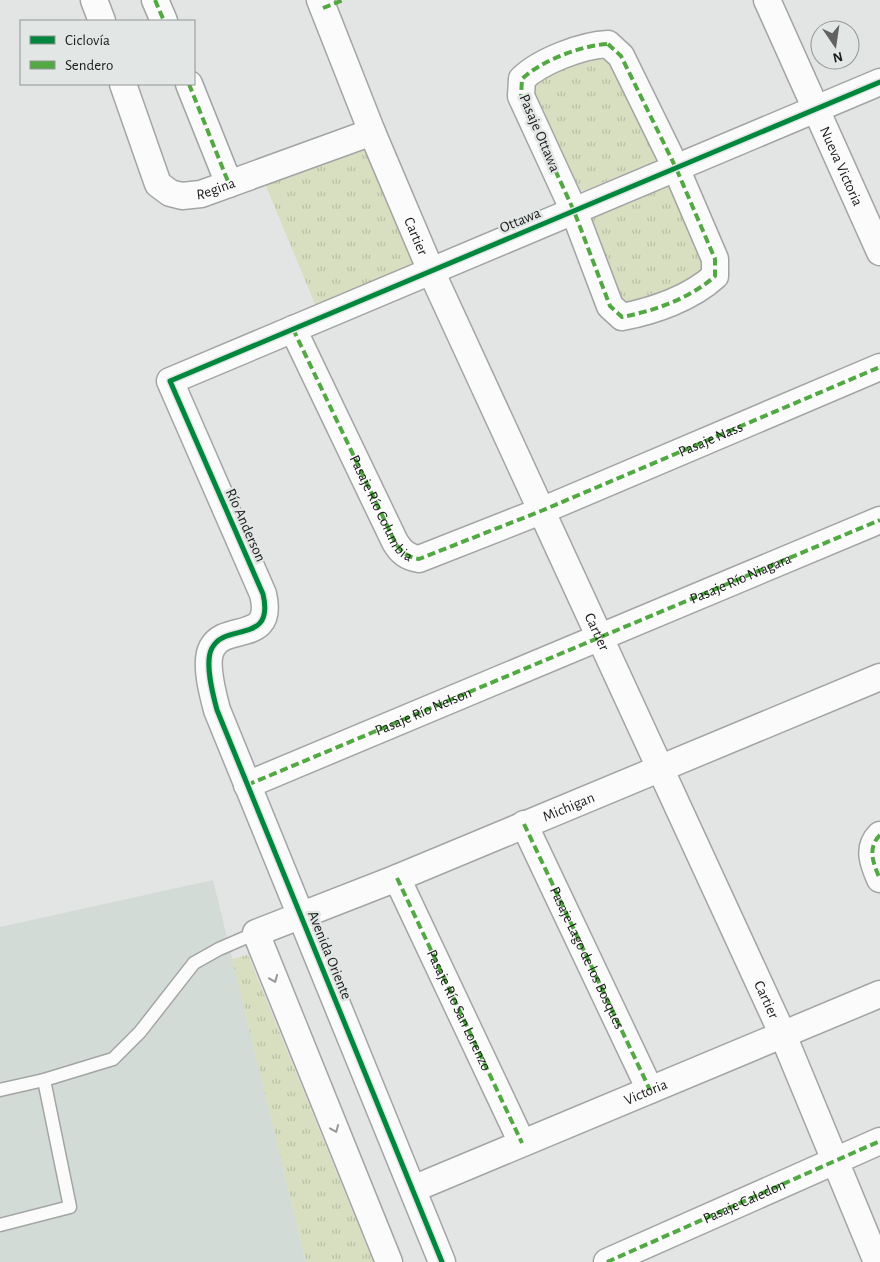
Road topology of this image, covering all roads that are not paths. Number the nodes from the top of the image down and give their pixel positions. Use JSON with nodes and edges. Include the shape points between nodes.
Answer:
{"nodes":[{"id":1,"x":94,"y":0,"type":"edge"},
{"id":2,"x":155,"y":0,"type":"edge"},
{"id":3,"x":767,"y":0,"type":"edge"},
{"id":4,"x":328,"y":3,"type":"edge"},
{"id":5,"x":102,"y":20,"type":"edge"},
{"id":6,"x":164,"y":20,"type":"edge"},
{"id":7,"x":880,"y":82,"type":"edge"},
{"id":8,"x":123,"y":85,"type":"edge"},
{"id":9,"x":189,"y":85,"type":"edge"},
{"id":10,"x":816,"y":109,"type":"junction"},
{"id":11,"x":372,"y":132,"type":"junction"},
{"id":12,"x":676,"y":168,"type":"junction"},
{"id":13,"x":229,"y":184,"type":"junction"},
{"id":14,"x":574,"y":211,"type":"junction"},
{"id":15,"x":880,"y":252,"type":"edge"},
{"id":16,"x":431,"y":271,"type":"junction"},
{"id":17,"x":293,"y":329,"type":"junction"},
{"id":18,"x":880,"y":366,"type":"edge"},
{"id":19,"x":170,"y":381,"type":"joint"},
{"id":20,"x":542,"y":511,"type":"junction"},
{"id":21,"x":880,"y":520,"type":"edge"},
{"id":22,"x":600,"y":638,"type":"junction"},
{"id":23,"x":209,"y":653,"type":"joint"},
{"id":24,"x":880,"y":677,"type":"edge"},
{"id":25,"x":661,"y":769,"type":"junction"},
{"id":26,"x":247,"y":785,"type":"junction"},
{"id":27,"x":524,"y":824,"type":"junction"},
{"id":28,"x":880,"y":835,"type":"edge"},
{"id":29,"x":397,"y":878,"type":"junction"},
{"id":30,"x":880,"y":879,"type":"edge"},
{"id":31,"x":300,"y":915,"type":"junction"},
{"id":32,"x":256,"y":934,"type":"junction"},
{"id":33,"x":880,"y":994,"type":"edge"},
{"id":34,"x":783,"y":1035,"type":"junction"},
{"id":35,"x":44,"y":1080,"type":"junction"},
{"id":36,"x":0,"y":1090,"type":"edge"},
{"id":37,"x":650,"y":1090,"type":"junction"},
{"id":38,"x":880,"y":1141,"type":"edge"},
{"id":39,"x":522,"y":1143,"type":"junction"},
{"id":40,"x":835,"y":1161,"type":"junction"},
{"id":41,"x":413,"y":1189,"type":"junction"},
{"id":42,"x":0,"y":1225,"type":"edge"},
{"id":43,"x":389,"y":1262,"type":"edge"},
{"id":44,"x":442,"y":1262,"type":"edge"},
{"id":45,"x":607,"y":1262,"type":"edge"},
{"id":46,"x":877,"y":1262,"type":"edge"}],
"edges":[{"from":1,"to":5,"type":"street"},
{"from":2,"to":6,"type":"street"},
{"from":3,"to":10,"type":"street","name":"Nueva Victoria"},
{"from":4,"to":11,"type":"street","name":"Cartier"},
{"from":7,"to":10,"type":"street","name":"Ottawa"},
{"from":8,"to":13,"type":"street","name":"Regina","via":[[158,184],[170,193],[182,196],[200,194]]},
{"from":9,"to":13,"type":"street"},
{"from":10,"to":12,"type":"street","name":"Ottawa"},
{"from":10,"to":15,"type":"street","name":"Nueva Victoria"},
{"from":11,"to":13,"type":"street","name":"Regina"},
{"from":11,"to":16,"type":"street","name":"Cartier"},
{"from":12,"to":14,"type":"street","name":"Ottawa"},
{"from":12,"to":14,"type":"street","via":[[715,259],[715,276],[701,289],[640,313],[622,316],[610,306]]},
{"from":12,"to":14,"type":"street","name":"Pasaje Ottawa","via":[[622,56],[608,44],[593,45],[532,69],[522,78],[521,96]]},
{"from":14,"to":16,"type":"street","name":"Ottawa"},
{"from":16,"to":17,"type":"street","name":"Ottawa"},
{"from":16,"to":20,"type":"street","name":"Cartier"},
{"from":17,"to":19,"type":"street","name":"Ottawa"},
{"from":17,"to":20,"type":"street","name":"Pasaje Río Columbia","via":[[402,552],[411,558],[426,557]]},
{"from":18,"to":20,"type":"street","name":"Pasaje Nass"},
{"from":19,"to":23,"type":"street","name":"Río Anderson","via":[[263,594],[266,609],[261,622],[255,627],[218,641]]},
{"from":20,"to":22,"type":"street","name":"Cartier"},
{"from":21,"to":22,"type":"street","name":"Pasaje Río Niagara"},
{"from":22,"to":25,"type":"street","name":"Cartier"},
{"from":22,"to":26,"type":"street","name":"Pasaje Río Nelson"},
{"from":23,"to":26,"type":"street","name":"Avenida Oriente","via":[[217,710]]},
{"from":24,"to":25,"type":"street","name":"Michigan"},
{"from":25,"to":27,"type":"street","name":"Michigan"},
{"from":25,"to":34,"type":"street","name":"Cartier"},
{"from":26,"to":31,"type":"street","name":"Avenida Oriente"},
{"from":27,"to":29,"type":"street","name":"Michigan"},
{"from":27,"to":37,"type":"street","name":"Pasaje Lago de los Bosques"},
{"from":28,"to":30,"type":"street","via":[[872,846],[873,862]]},
{"from":29,"to":31,"type":"street","name":"Michigan"},
{"from":29,"to":39,"type":"street","name":"Pasaje Río San Lorenzo"},
{"from":31,"to":32,"type":"street","name":"Michigan"},
{"from":31,"to":41,"type":"street","name":"Avenida Oriente"},
{"from":32,"to":35,"type":"lane","via":[[194,963],[140,1032],[113,1059]]},
{"from":32,"to":43,"type":"street","one_way":true},
{"from":33,"to":34,"type":"street","name":"Victoria"},
{"from":34,"to":37,"type":"street","name":"Victoria"},
{"from":34,"to":40,"type":"street","name":"Cartier"},
{"from":35,"to":36,"type":"lane"},
{"from":35,"to":42,"type":"lane","via":[[70,1207]]},
{"from":37,"to":39,"type":"street","name":"Victoria"},
{"from":38,"to":40,"type":"street","name":"Pasaje Caledon"},
{"from":39,"to":41,"type":"street","name":"Victoria"},
{"from":40,"to":45,"type":"street","name":"Pasaje Caledon"},
{"from":40,"to":46,"type":"street","name":"Cartier"},
{"from":41,"to":44,"type":"street","name":"Avenida Oriente"}]}
